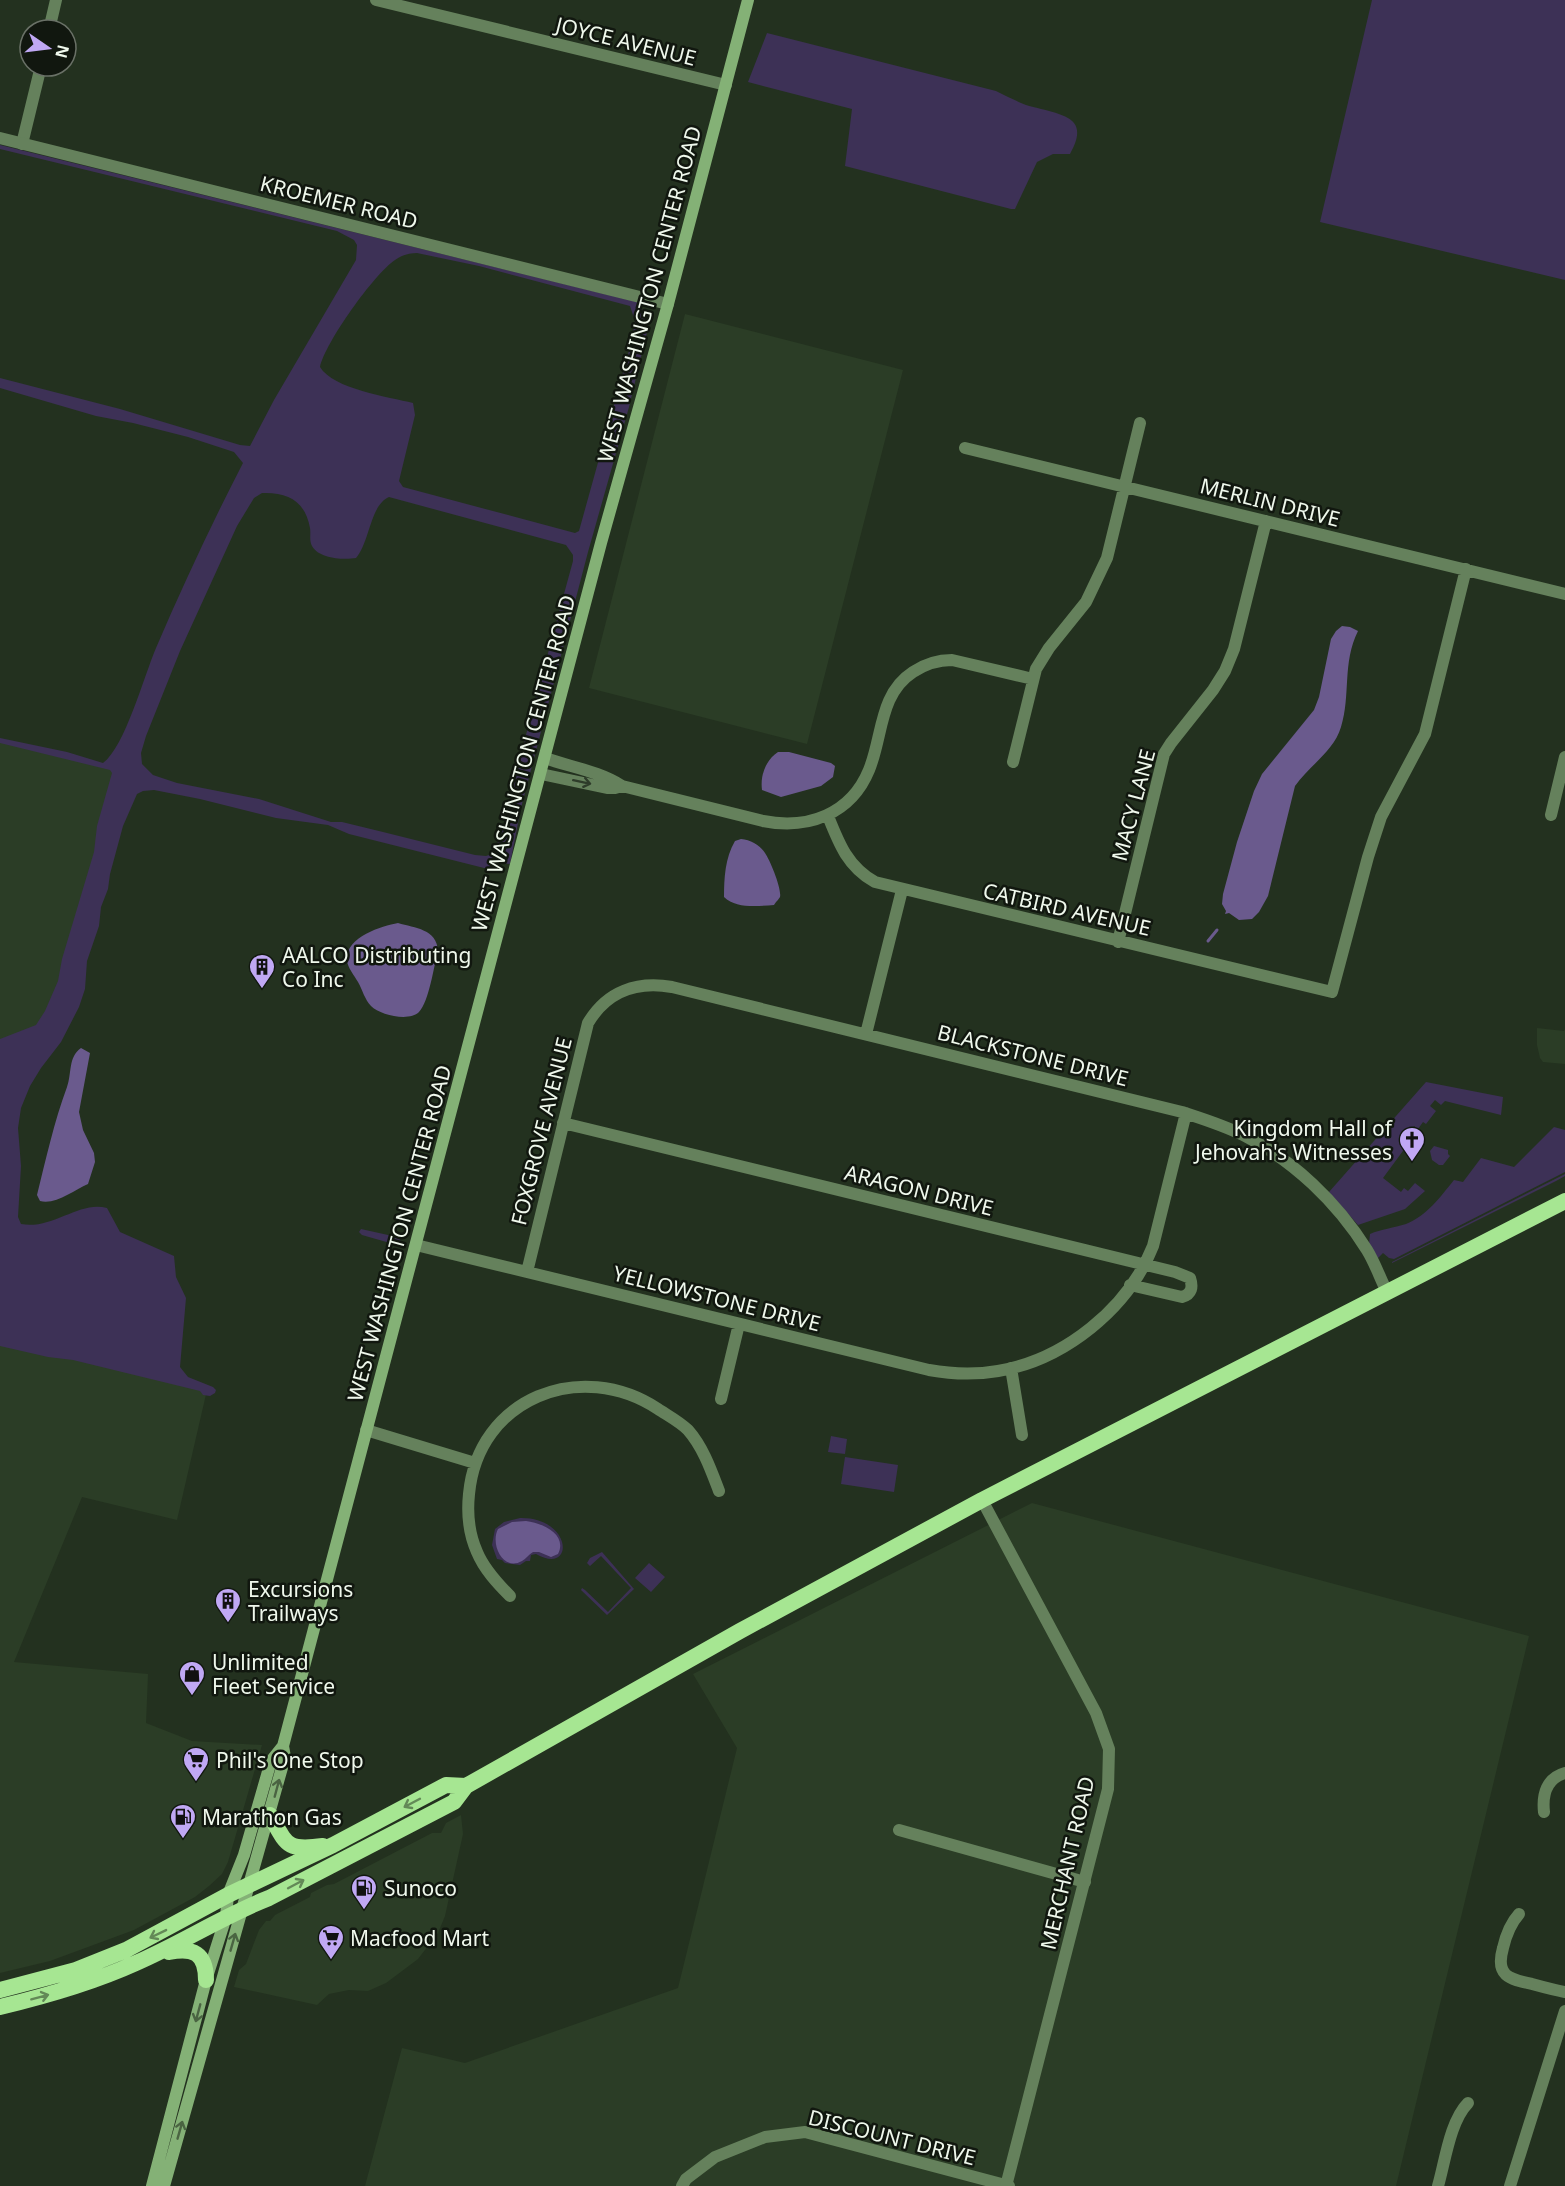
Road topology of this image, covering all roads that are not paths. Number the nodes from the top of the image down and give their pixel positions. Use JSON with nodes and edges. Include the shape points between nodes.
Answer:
{"nodes":[{"id":1,"x":56,"y":0,"type":"edge"},
{"id":2,"x":376,"y":0,"type":"edge"},
{"id":3,"x":748,"y":0,"type":"edge"},
{"id":4,"x":52,"y":18,"type":"edge"},
{"id":5,"x":38,"y":78,"type":"edge"},
{"id":6,"x":726,"y":85,"type":"junction"},
{"id":7,"x":0,"y":138,"type":"edge"},
{"id":8,"x":22,"y":144,"type":"junction"},
{"id":9,"x":668,"y":304,"type":"junction"},
{"id":10,"x":1140,"y":423,"type":"dead end"},
{"id":11,"x":965,"y":448,"type":"dead end"},
{"id":12,"x":1125,"y":486,"type":"junction"},
{"id":13,"x":1266,"y":521,"type":"junction"},
{"id":14,"x":1466,"y":569,"type":"junction"},
{"id":15,"x":1565,"y":594,"type":"edge"},
{"id":16,"x":1033,"y":679,"type":"junction"},
{"id":17,"x":1565,"y":757,"type":"edge"},
{"id":18,"x":545,"y":758,"type":"junction"},
{"id":19,"x":1013,"y":762,"type":"dead end"},
{"id":20,"x":541,"y":774,"type":"junction"},
{"id":21,"x":622,"y":786,"type":"junction"},
{"id":22,"x":828,"y":816,"type":"junction"},
{"id":23,"x":1551,"y":816,"type":"dead end"},
{"id":24,"x":902,"y":890,"type":"junction"},
{"id":25,"x":1118,"y":942,"type":"junction"},
{"id":26,"x":602,"y":1005,"type":"joint"},
{"id":27,"x":866,"y":1034,"type":"junction"},
{"id":28,"x":1186,"y":1113,"type":"junction"},
{"id":29,"x":563,"y":1123,"type":"junction"},
{"id":30,"x":1565,"y":1201,"type":"edge"},
{"id":31,"x":416,"y":1245,"type":"junction"},
{"id":32,"x":1144,"y":1265,"type":"junction"},
{"id":33,"x":527,"y":1272,"type":"junction"},
{"id":34,"x":1130,"y":1285,"type":"junction"},
{"id":35,"x":1387,"y":1292,"type":"junction"},
{"id":36,"x":739,"y":1324,"type":"junction"},
{"id":37,"x":1011,"y":1368,"type":"junction"},
{"id":38,"x":721,"y":1399,"type":"dead end"},
{"id":39,"x":366,"y":1430,"type":"junction"},
{"id":40,"x":1022,"y":1435,"type":"dead end"},
{"id":41,"x":475,"y":1463,"type":"junction"},
{"id":42,"x":719,"y":1491,"type":"dead end"},
{"id":43,"x":982,"y":1500,"type":"junction"},
{"id":44,"x":510,"y":1596,"type":"dead end"},
{"id":45,"x":283,"y":1746,"type":"junction"},
{"id":46,"x":1565,"y":1773,"type":"edge"},
{"id":47,"x":466,"y":1786,"type":"junction"},
{"id":48,"x":1544,"y":1812,"type":"dead end"},
{"id":49,"x":270,"y":1815,"type":"junction"},
{"id":50,"x":899,"y":1830,"type":"dead end"},
{"id":51,"x":333,"y":1845,"type":"junction"},
{"id":52,"x":1085,"y":1882,"type":"junction"},
{"id":53,"x":249,"y":1885,"type":"junction"},
{"id":54,"x":228,"y":1895,"type":"junction"},
{"id":55,"x":242,"y":1908,"type":"junction"},
{"id":56,"x":1519,"y":1914,"type":"dead end"},
{"id":57,"x":226,"y":1917,"type":"junction"},
{"id":58,"x":153,"y":1955,"type":"junction"},
{"id":59,"x":206,"y":1980,"type":"junction"},
{"id":60,"x":0,"y":1990,"type":"edge"},
{"id":61,"x":1565,"y":1992,"type":"edge"},
{"id":62,"x":0,"y":2007,"type":"edge"},
{"id":63,"x":1565,"y":2011,"type":"edge"},
{"id":64,"x":1468,"y":2103,"type":"dead end"},
{"id":65,"x":152,"y":2186,"type":"edge"},
{"id":66,"x":164,"y":2186,"type":"edge"},
{"id":67,"x":682,"y":2186,"type":"edge"},
{"id":68,"x":1007,"y":2186,"type":"edge"},
{"id":69,"x":1438,"y":2186,"type":"edge"},
{"id":70,"x":1510,"y":2186,"type":"edge"}],
"edges":[{"from":1,"to":4,"type":"street"},
{"from":2,"to":6,"type":"street","name":"JOYCE AVENUE"},
{"from":3,"to":6,"type":"main road","name":"WEST WASHINGTON CENTER ROAD"},
{"from":5,"to":8,"type":"street"},
{"from":6,"to":9,"type":"main road","name":"WEST WASHINGTON CENTER ROAD"},
{"from":7,"to":8,"type":"street","name":"KROEMER ROAD"},
{"from":8,"to":9,"type":"street","name":"KROEMER ROAD"},
{"from":9,"to":18,"type":"main road","name":"WEST WASHINGTON CENTER ROAD"},
{"from":10,"to":12,"type":"street"},
{"from":11,"to":12,"type":"street","name":"MERLIN DRIVE"},
{"from":12,"to":13,"type":"street","name":"MERLIN DRIVE"},
{"from":12,"to":16,"type":"street","via":[[1107,558],[1094,588],[1042,658]]},
{"from":13,"to":14,"type":"street","name":"MERLIN DRIVE"},
{"from":13,"to":25,"type":"street","name":"MACY LANE","via":[[1225,671],[1164,754]]},
{"from":14,"to":15,"type":"street","name":"MERLIN DRIVE"},
{"from":14,"to":25,"type":"street","name":"CATBIRD AVENUE","via":[[1425,734],[1381,817],[1332,992]]},
{"from":16,"to":19,"type":"street"},
{"from":16,"to":22,"type":"street","via":[[952,660],[931,663],[909,674],[888,701],[875,755],[861,786]]},
{"from":17,"to":23,"type":"street"},
{"from":18,"to":20,"type":"main road","name":"WEST WASHINGTON CENTER ROAD"},
{"from":18,"to":21,"type":"street"},
{"from":20,"to":21,"type":"street","one_way":true,"via":[[607,788]]},
{"from":20,"to":31,"type":"main road","name":"WEST WASHINGTON CENTER ROAD"},
{"from":21,"to":22,"type":"street","via":[[775,823],[799,823]]},
{"from":22,"to":24,"type":"street","name":"CATBIRD AVENUE","via":[[842,851],[856,869],[875,882]]},
{"from":24,"to":25,"type":"street","name":"CATBIRD AVENUE"},
{"from":24,"to":27,"type":"street"},
{"from":26,"to":27,"type":"street","name":"BLACKSTONE DRIVE","via":[[635,986],[659,985]]},
{"from":26,"to":29,"type":"street","name":"FOXGROVE AVENUE","via":[[586,1029]]},
{"from":27,"to":28,"type":"street","name":"BLACKSTONE DRIVE"},
{"from":28,"to":32,"type":"street","name":"YELLOWSTONE DRIVE","via":[[1158,1228]]},
{"from":28,"to":35,"type":"street","name":"BLACKSTONE DRIVE","via":[[1243,1135],[1298,1171],[1351,1227],[1372,1258]]},
{"from":29,"to":32,"type":"street","name":"ARAGON DRIVE"},
{"from":29,"to":33,"type":"street","name":"FOXGROVE AVENUE"},
{"from":30,"to":35,"type":"highway"},
{"from":31,"to":33,"type":"street","name":"YELLOWSTONE DRIVE"},
{"from":31,"to":39,"type":"main road","name":"WEST WASHINGTON CENTER ROAD"},
{"from":32,"to":34,"type":"street","name":"YELLOWSTONE DRIVE"},
{"from":32,"to":34,"type":"street","name":"ARAGON DRIVE","via":[[1190,1278],[1190,1293],[1177,1297]]},
{"from":33,"to":36,"type":"street","name":"YELLOWSTONE DRIVE"},
{"from":34,"to":37,"type":"street","name":"YELLOWSTONE DRIVE","via":[[1104,1316],[1068,1344]]},
{"from":35,"to":43,"type":"highway"},
{"from":36,"to":37,"type":"street","name":"YELLOWSTONE DRIVE","via":[[944,1372],[984,1373]]},
{"from":36,"to":38,"type":"street"},
{"from":37,"to":40,"type":"street"},
{"from":39,"to":41,"type":"street"},
{"from":39,"to":45,"type":"main road","name":"WEST WASHINGTON CENTER ROAD"},
{"from":41,"to":42,"type":"street","via":[[498,1423],[530,1398],[586,1386],[629,1394],[687,1429],[706,1458]]},
{"from":41,"to":44,"type":"street","via":[[468,1503],[470,1529],[477,1553]]},
{"from":43,"to":47,"type":"highway"},
{"from":43,"to":52,"type":"street","name":"MERCHANT ROAD","via":[[1096,1713],[1109,1749],[1108,1789]]},
{"from":49,"to":45,"type":"main road","name":"WEST WASHINGTON CENTER ROAD","one_way":true,"via":[[285,1757]]},
{"from":45,"to":54,"type":"main road","name":"WEST WASHINGTON CENTER ROAD","via":[[271,1761],[244,1855]]},
{"from":46,"to":48,"type":"street","via":[[1551,1780],[1547,1787]]},
{"from":47,"to":51,"type":"highway","one_way":true,"via":[[446,1785]]},
{"from":55,"to":47,"type":"highway","one_way":true,"via":[[269,1898],[454,1802]]},
{"from":49,"to":51,"type":"highway","via":[[282,1838],[293,1847]]},
{"from":49,"to":53,"type":"main road","name":"WEST WASHINGTON CENTER ROAD"},
{"from":50,"to":52,"type":"street"},
{"from":51,"to":53,"type":"highway"},
{"from":52,"to":68,"type":"street","name":"MERCHANT ROAD"},
{"from":53,"to":54,"type":"highway"},
{"from":53,"to":55,"type":"main road","name":"WEST WASHINGTON CENTER ROAD"},
{"from":54,"to":57,"type":"main road","name":"WEST WASHINGTON CENTER ROAD"},
{"from":54,"to":60,"type":"highway","one_way":true,"via":[[116,1954],[76,1970]]},
{"from":55,"to":57,"type":"highway"},
{"from":66,"to":55,"type":"main road","name":"WEST WASHINGTON CENTER ROAD","one_way":true},
{"from":56,"to":61,"type":"street","via":[[1510,1926],[1502,1952],[1504,1974]]},
{"from":57,"to":58,"type":"highway"},
{"from":57,"to":59,"type":"main road","name":"WEST WASHINGTON CENTER ROAD"},
{"from":58,"to":59,"type":"highway","via":[[182,1949],[193,1952],[202,1959]]},
{"from":62,"to":58,"type":"highway","one_way":true,"via":[[79,1986]]},
{"from":59,"to":65,"type":"main road","name":"WEST WASHINGTON CENTER ROAD","one_way":true},
{"from":63,"to":70,"type":"street"},
{"from":64,"to":69,"type":"street","via":[[1456,2121]]},
{"from":67,"to":68,"type":"street","name":"DISCOUNT DRIVE","via":[[715,2157],[765,2137],[805,2132]]}]}
